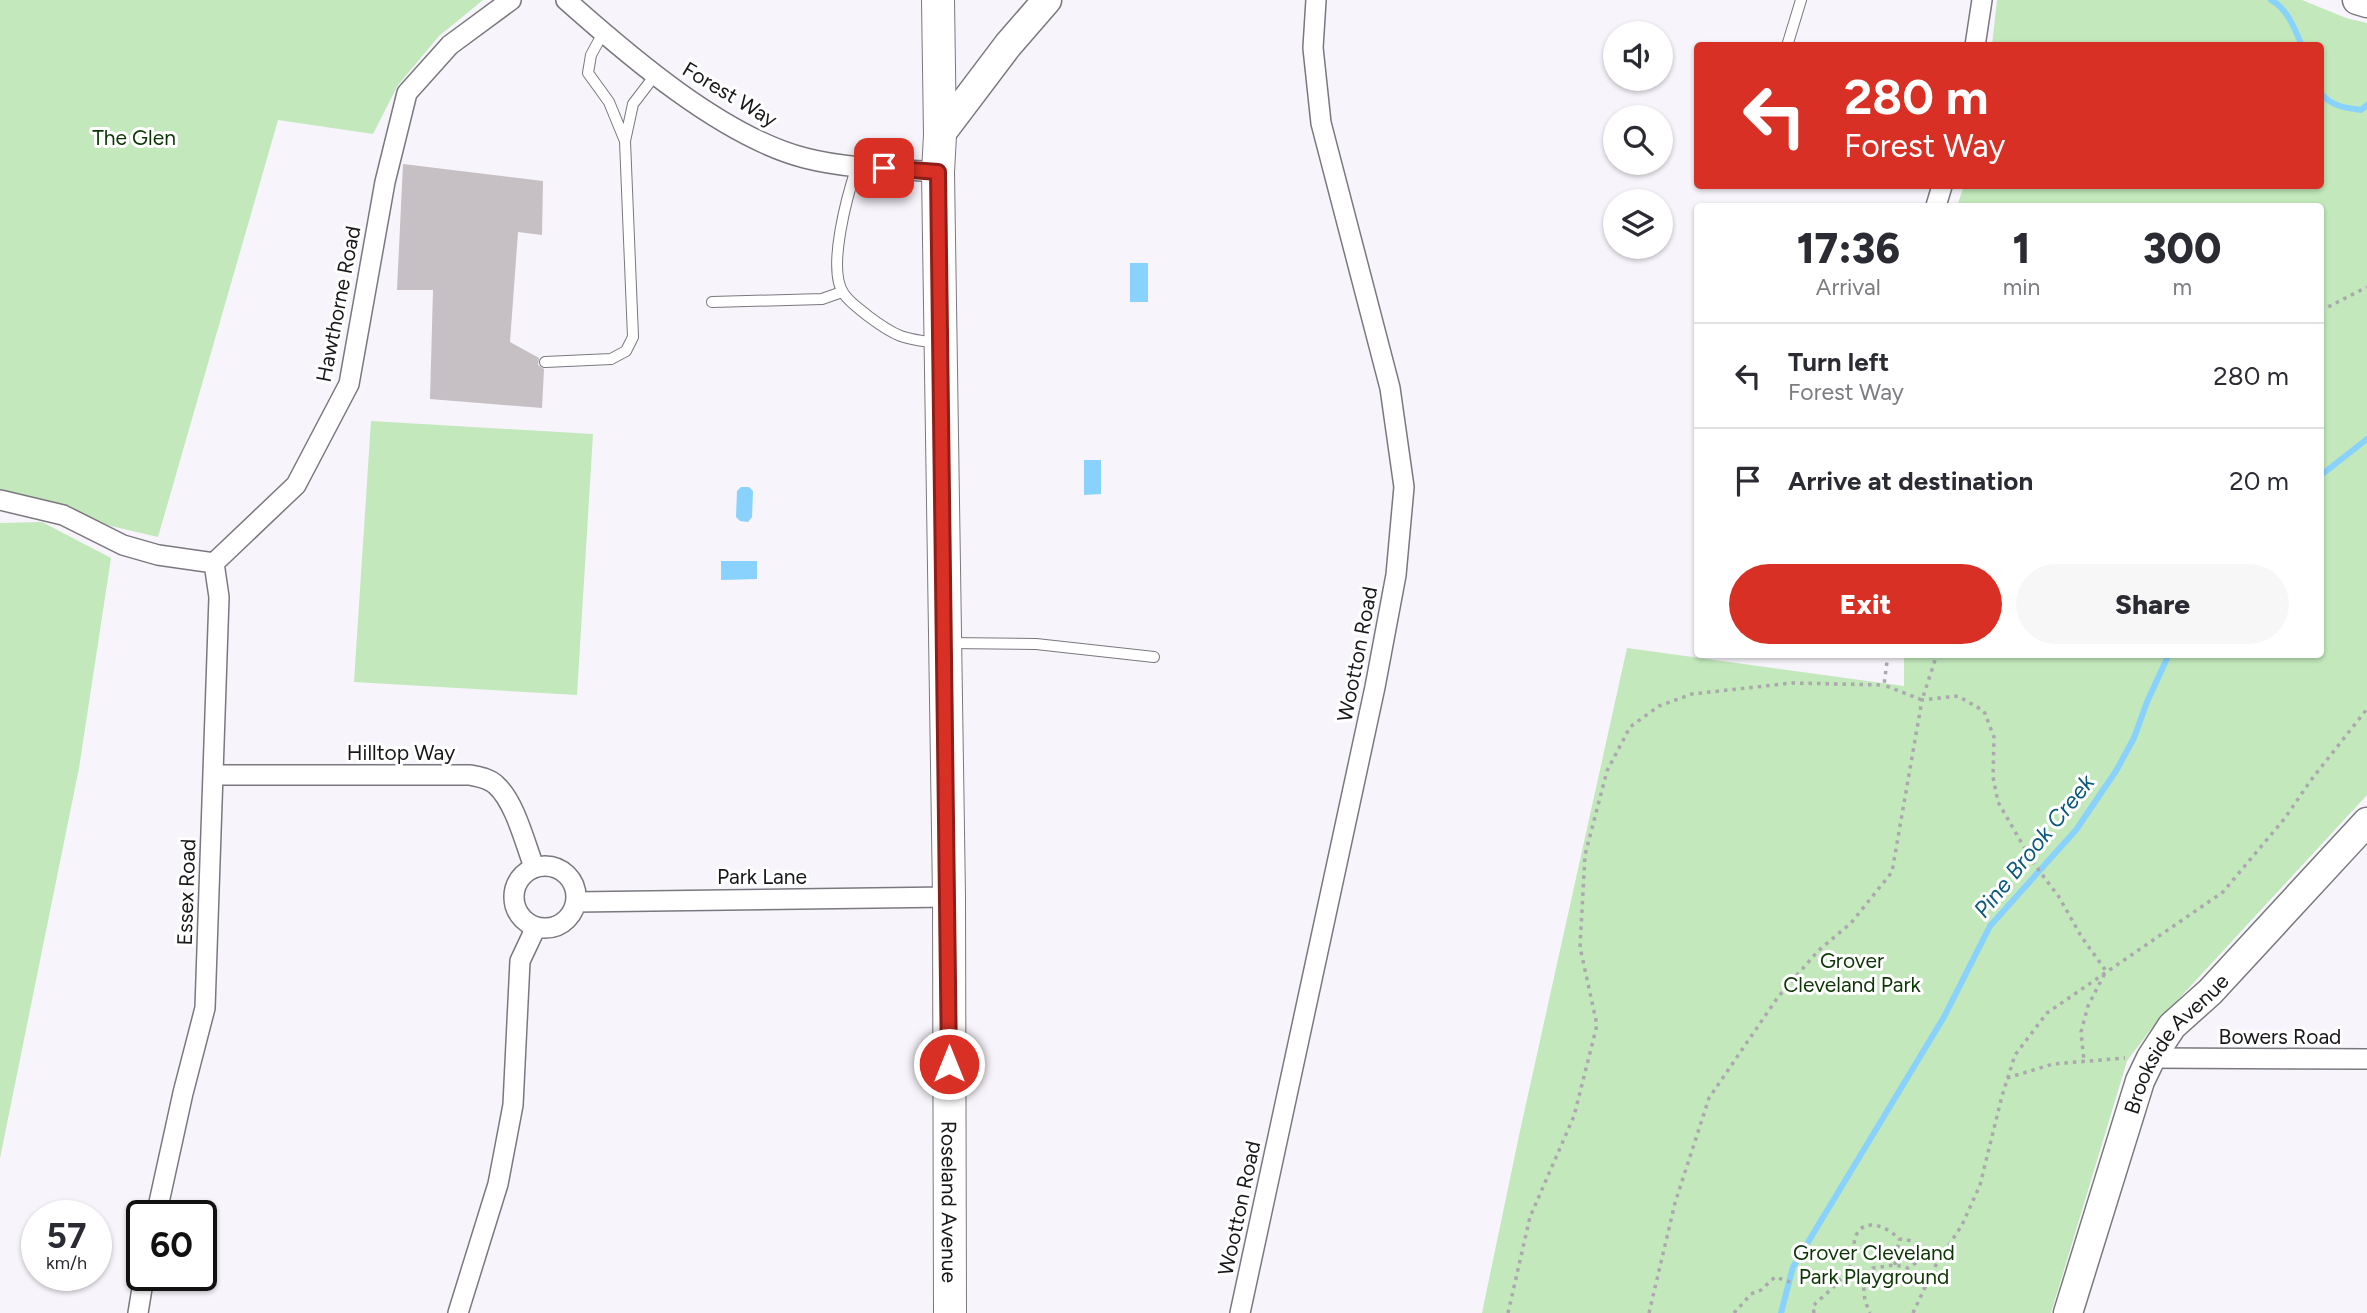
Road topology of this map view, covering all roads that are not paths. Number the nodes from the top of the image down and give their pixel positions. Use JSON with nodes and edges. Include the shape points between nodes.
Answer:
{"nodes":[{"id":1,"x":511,"y":0,"type":"edge"},
{"id":2,"x":566,"y":0,"type":"edge"},
{"id":3,"x":938,"y":0,"type":"edge"},
{"id":4,"x":1047,"y":0,"type":"edge"},
{"id":5,"x":1316,"y":0,"type":"edge"},
{"id":6,"x":1801,"y":0,"type":"edge"},
{"id":7,"x":1982,"y":0,"type":"edge"},
{"id":8,"x":2357,"y":0,"type":"edge"},
{"id":9,"x":2367,"y":3,"type":"edge"},
{"id":10,"x":603,"y":33,"type":"junction"},
{"id":11,"x":1788,"y":42,"type":"edge"},
{"id":12,"x":1976,"y":42,"type":"edge"},
{"id":13,"x":656,"y":75,"type":"junction"},
{"id":14,"x":940,"y":135,"type":"junction"},
{"id":15,"x":625,"y":141,"type":"junction"},
{"id":16,"x":857,"y":166,"type":"junction"},
{"id":17,"x":938,"y":172,"type":"junction"},
{"id":18,"x":842,"y":292,"type":"junction"},
{"id":19,"x":712,"y":302,"type":"dead end"},
{"id":20,"x":940,"y":343,"type":"junction"},
{"id":21,"x":545,"y":362,"type":"dead end"},
{"id":22,"x":0,"y":500,"type":"edge"},
{"id":23,"x":214,"y":563,"type":"junction"},
{"id":24,"x":945,"y":643,"type":"junction"},
{"id":25,"x":1154,"y":657,"type":"dead end"},
{"id":26,"x":213,"y":775,"type":"junction"},
{"id":27,"x":2367,"y":822,"type":"edge"},
{"id":28,"x":534,"y":867,"type":"junction"},
{"id":29,"x":948,"y":897,"type":"junction"},
{"id":30,"x":576,"y":902,"type":"junction"},
{"id":31,"x":536,"y":927,"type":"junction"},
{"id":32,"x":2139,"y":1058,"type":"junction"},
{"id":33,"x":2367,"y":1059,"type":"edge"},
{"id":34,"x":160,"y":1200,"type":"edge"},
{"id":35,"x":142,"y":1291,"type":"edge"},
{"id":36,"x":458,"y":1312,"type":"edge"},
{"id":37,"x":138,"y":1313,"type":"edge"},
{"id":38,"x":950,"y":1313,"type":"edge"},
{"id":39,"x":1240,"y":1313,"type":"edge"},
{"id":40,"x":2068,"y":1313,"type":"edge"}],
"edges":[{"from":1,"to":23,"type":"street","name":"Hawthorne Road","via":[[450,45],[407,93],[385,182],[349,384],[296,485]]},
{"from":2,"to":10,"type":"street","name":"Forest Way"},
{"from":3,"to":14,"type":"main road","name":"Roseland Avenue"},
{"from":4,"to":14,"type":"street"},
{"from":5,"to":39,"type":"street","name":"Wootton Road","via":[[1313,48],[1321,123],[1390,388],[1404,487],[1396,575],[1375,687]]},
{"from":6,"to":11,"type":"lane"},
{"from":7,"to":12,"type":"street"},
{"from":8,"to":9,"type":"street"},
{"from":10,"to":13,"type":"street","name":"Forest Way"},
{"from":10,"to":15,"type":"lane","via":[[591,55],[588,73],[608,102]]},
{"from":13,"to":15,"type":"lane","via":[[633,104]]},
{"from":13,"to":16,"type":"street","name":"Forest Way","via":[[751,137],[802,157]]},
{"from":14,"to":17,"type":"main road","name":"Roseland Avenue"},
{"from":15,"to":21,"type":"lane","via":[[633,337],[626,351],[611,359]]},
{"from":16,"to":17,"type":"street","name":"Forest Way"},
{"from":16,"to":18,"type":"lane","via":[[844,205],[837,261]]},
{"from":17,"to":20,"type":"main road","name":"Roseland Avenue"},
{"from":18,"to":19,"type":"lane","via":[[822,299]]},
{"from":18,"to":20,"type":"lane","via":[[892,334]]},
{"from":20,"to":24,"type":"main road","name":"Roseland Avenue"},
{"from":22,"to":23,"type":"street","via":[[62,515],[123,545]]},
{"from":23,"to":26,"type":"street","name":"Essex Road","via":[[219,597]]},
{"from":24,"to":25,"type":"lane","via":[[1035,644]]},
{"from":24,"to":29,"type":"main road","name":"Roseland Avenue"},
{"from":26,"to":28,"type":"street","name":"Hilltop Way","via":[[483,777],[495,783],[507,799]]},
{"from":26,"to":34,"type":"street","name":"Essex Road","via":[[205,1008]]},
{"from":27,"to":32,"type":"street","name":"Brookside Avenue","via":[[2210,992]]},
{"from":28,"to":30,"type":"street","via":[[547,865],[569,877]]},
{"from":28,"to":31,"type":"street","via":[[523,874],[513,898],[517,911]]},
{"from":29,"to":30,"type":"street","name":"Park Lane"},
{"from":29,"to":38,"type":"main road","name":"Roseland Avenue"},
{"from":30,"to":31,"type":"street","via":[[562,923]]},
{"from":31,"to":36,"type":"street","via":[[520,961],[511,1118],[498,1184]]},
{"from":32,"to":33,"type":"street","name":"Bowers Road"},
{"from":32,"to":40,"type":"street","name":"Brookside Avenue","via":[[2140,1081]]},
{"from":35,"to":37,"type":"street"}]}
